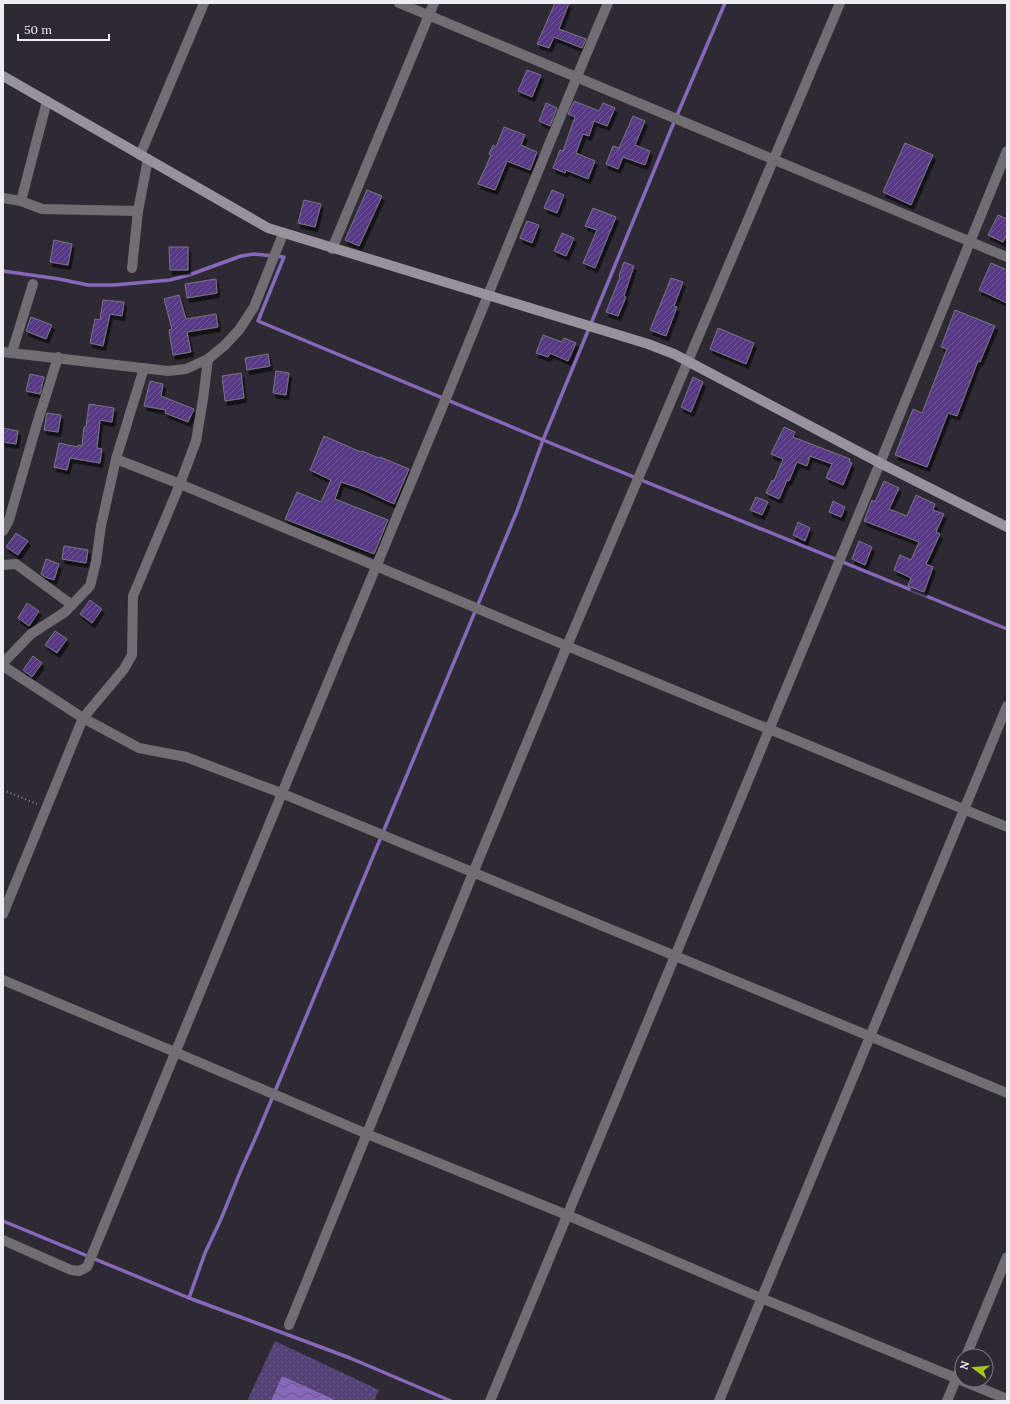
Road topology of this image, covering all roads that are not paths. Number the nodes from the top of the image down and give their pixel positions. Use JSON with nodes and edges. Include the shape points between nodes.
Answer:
{"nodes":[{"id":1,"x":204,"y":3,"type":"edge"},
{"id":2,"x":399,"y":3,"type":"edge"},
{"id":3,"x":434,"y":3,"type":"edge"},
{"id":4,"x":608,"y":3,"type":"edge"},
{"id":5,"x":840,"y":3,"type":"edge"},
{"id":6,"x":429,"y":15,"type":"junction"},
{"id":7,"x":3,"y":76,"type":"edge"},
{"id":8,"x":576,"y":77,"type":"junction"},
{"id":9,"x":47,"y":101,"type":"junction"},
{"id":10,"x":1007,"y":151,"type":"edge"},
{"id":11,"x":144,"y":157,"type":"junction"},
{"id":12,"x":774,"y":159,"type":"junction"},
{"id":13,"x":3,"y":198,"type":"edge"},
{"id":14,"x":21,"y":200,"type":"junction"},
{"id":15,"x":138,"y":211,"type":"junction"},
{"id":16,"x":283,"y":234,"type":"junction"},
{"id":17,"x":970,"y":240,"type":"junction"},
{"id":18,"x":332,"y":249,"type":"junction"},
{"id":19,"x":1007,"y":257,"type":"edge"},
{"id":20,"x":132,"y":268,"type":"dead end"},
{"id":21,"x":33,"y":284,"type":"dead end"},
{"id":22,"x":488,"y":295,"type":"junction"},
{"id":23,"x":8,"y":352,"type":"edge"},
{"id":24,"x":58,"y":357,"type":"junction"},
{"id":25,"x":208,"y":359,"type":"junction"},
{"id":26,"x":688,"y":362,"type":"junction"},
{"id":27,"x":144,"y":368,"type":"junction"},
{"id":28,"x":116,"y":459,"type":"junction"},
{"id":29,"x":880,"y":463,"type":"junction"},
{"id":30,"x":180,"y":484,"type":"junction"},
{"id":31,"x":1007,"y":527,"type":"edge"},
{"id":32,"x":3,"y":531,"type":"edge"},
{"id":33,"x":3,"y":565,"type":"edge"},
{"id":34,"x":376,"y":565,"type":"junction"},
{"id":35,"x":72,"y":605,"type":"junction"},
{"id":36,"x":567,"y":646,"type":"junction"},
{"id":37,"x":3,"y":663,"type":"edge"},
{"id":38,"x":3,"y":666,"type":"edge"},
{"id":39,"x":1007,"y":706,"type":"edge"},
{"id":40,"x":82,"y":718,"type":"junction"},
{"id":41,"x":769,"y":729,"type":"junction"},
{"id":42,"x":281,"y":793,"type":"junction"},
{"id":43,"x":964,"y":809,"type":"junction"},
{"id":44,"x":1007,"y":827,"type":"edge"},
{"id":45,"x":472,"y":873,"type":"junction"},
{"id":46,"x":3,"y":914,"type":"edge"},
{"id":47,"x":675,"y":955,"type":"junction"},
{"id":48,"x":3,"y":980,"type":"edge"},
{"id":49,"x":870,"y":1036,"type":"junction"},
{"id":50,"x":175,"y":1052,"type":"junction"},
{"id":51,"x":1007,"y":1093,"type":"edge"},
{"id":52,"x":367,"y":1134,"type":"junction"},
{"id":53,"x":567,"y":1215,"type":"junction"},
{"id":54,"x":3,"y":1240,"type":"edge"},
{"id":55,"x":1007,"y":1257,"type":"edge"},
{"id":56,"x":761,"y":1298,"type":"junction"},
{"id":57,"x":289,"y":1326,"type":"dead end"},
{"id":58,"x":969,"y":1348,"type":"edge"},
{"id":59,"x":954,"y":1377,"type":"edge"},
{"id":60,"x":954,"y":1383,"type":"edge"},
{"id":61,"x":980,"y":1388,"type":"edge"},
{"id":62,"x":1007,"y":1399,"type":"edge"},
{"id":63,"x":490,"y":1401,"type":"edge"},
{"id":64,"x":719,"y":1401,"type":"edge"},
{"id":65,"x":947,"y":1401,"type":"edge"}],
"edges":[{"from":1,"to":11,"type":"street"},
{"from":2,"to":6,"type":"street"},
{"from":3,"to":6,"type":"street"},
{"from":4,"to":8,"type":"street"},
{"from":5,"to":12,"type":"street"},
{"from":6,"to":8,"type":"street"},
{"from":6,"to":18,"type":"street"},
{"from":7,"to":9,"type":"street"},
{"from":8,"to":12,"type":"street"},
{"from":8,"to":22,"type":"street"},
{"from":9,"to":11,"type":"street"},
{"from":9,"to":14,"type":"street"},
{"from":10,"to":17,"type":"street"},
{"from":11,"to":15,"type":"street"},
{"from":11,"to":16,"type":"street","via":[[268,228]]},
{"from":12,"to":17,"type":"street"},
{"from":12,"to":26,"type":"street"},
{"from":13,"to":14,"type":"street"},
{"from":14,"to":15,"type":"street","via":[[42,209]]},
{"from":15,"to":20,"type":"street"},
{"from":16,"to":18,"type":"street"},
{"from":16,"to":25,"type":"street","via":[[254,307],[239,330]]},
{"from":17,"to":19,"type":"street"},
{"from":17,"to":29,"type":"street"},
{"from":18,"to":22,"type":"street"},
{"from":21,"to":23,"type":"street"},
{"from":22,"to":26,"type":"street","via":[[648,344]]},
{"from":22,"to":34,"type":"street"},
{"from":23,"to":24,"type":"street"},
{"from":24,"to":27,"type":"street"},
{"from":24,"to":32,"type":"street","via":[[10,520]]},
{"from":25,"to":27,"type":"street","via":[[186,369],[168,371]]},
{"from":25,"to":30,"type":"street","via":[[196,441]]},
{"from":26,"to":29,"type":"street"},
{"from":26,"to":36,"type":"street"},
{"from":27,"to":28,"type":"street"},
{"from":28,"to":30,"type":"street"},
{"from":28,"to":35,"type":"street","via":[[90,586]]},
{"from":29,"to":31,"type":"street"},
{"from":29,"to":41,"type":"street"},
{"from":30,"to":34,"type":"street"},
{"from":30,"to":40,"type":"street","via":[[133,596],[132,655],[124,669]]},
{"from":33,"to":35,"type":"street","via":[[16,564]]},
{"from":34,"to":36,"type":"street"},
{"from":34,"to":42,"type":"street"},
{"from":35,"to":37,"type":"street","via":[[31,634]]},
{"from":36,"to":41,"type":"street"},
{"from":36,"to":45,"type":"street"},
{"from":38,"to":40,"type":"street"},
{"from":39,"to":43,"type":"street"},
{"from":40,"to":42,"type":"street","via":[[138,748],[186,757]]},
{"from":40,"to":46,"type":"street"},
{"from":41,"to":43,"type":"street"},
{"from":41,"to":47,"type":"street"},
{"from":42,"to":45,"type":"street"},
{"from":42,"to":50,"type":"street"},
{"from":43,"to":44,"type":"street"},
{"from":43,"to":49,"type":"street"},
{"from":45,"to":47,"type":"street"},
{"from":45,"to":52,"type":"street"},
{"from":47,"to":49,"type":"street"},
{"from":47,"to":53,"type":"street"},
{"from":48,"to":50,"type":"street"},
{"from":49,"to":51,"type":"street"},
{"from":49,"to":56,"type":"street"},
{"from":50,"to":52,"type":"street"},
{"from":50,"to":54,"type":"street","via":[[86,1267],[79,1271],[71,1270]]},
{"from":52,"to":53,"type":"street"},
{"from":52,"to":57,"type":"street"},
{"from":53,"to":56,"type":"street"},
{"from":53,"to":63,"type":"street"},
{"from":55,"to":58,"type":"street"},
{"from":56,"to":59,"type":"street"},
{"from":56,"to":64,"type":"street"},
{"from":60,"to":65,"type":"street"},
{"from":61,"to":62,"type":"street"}]}
